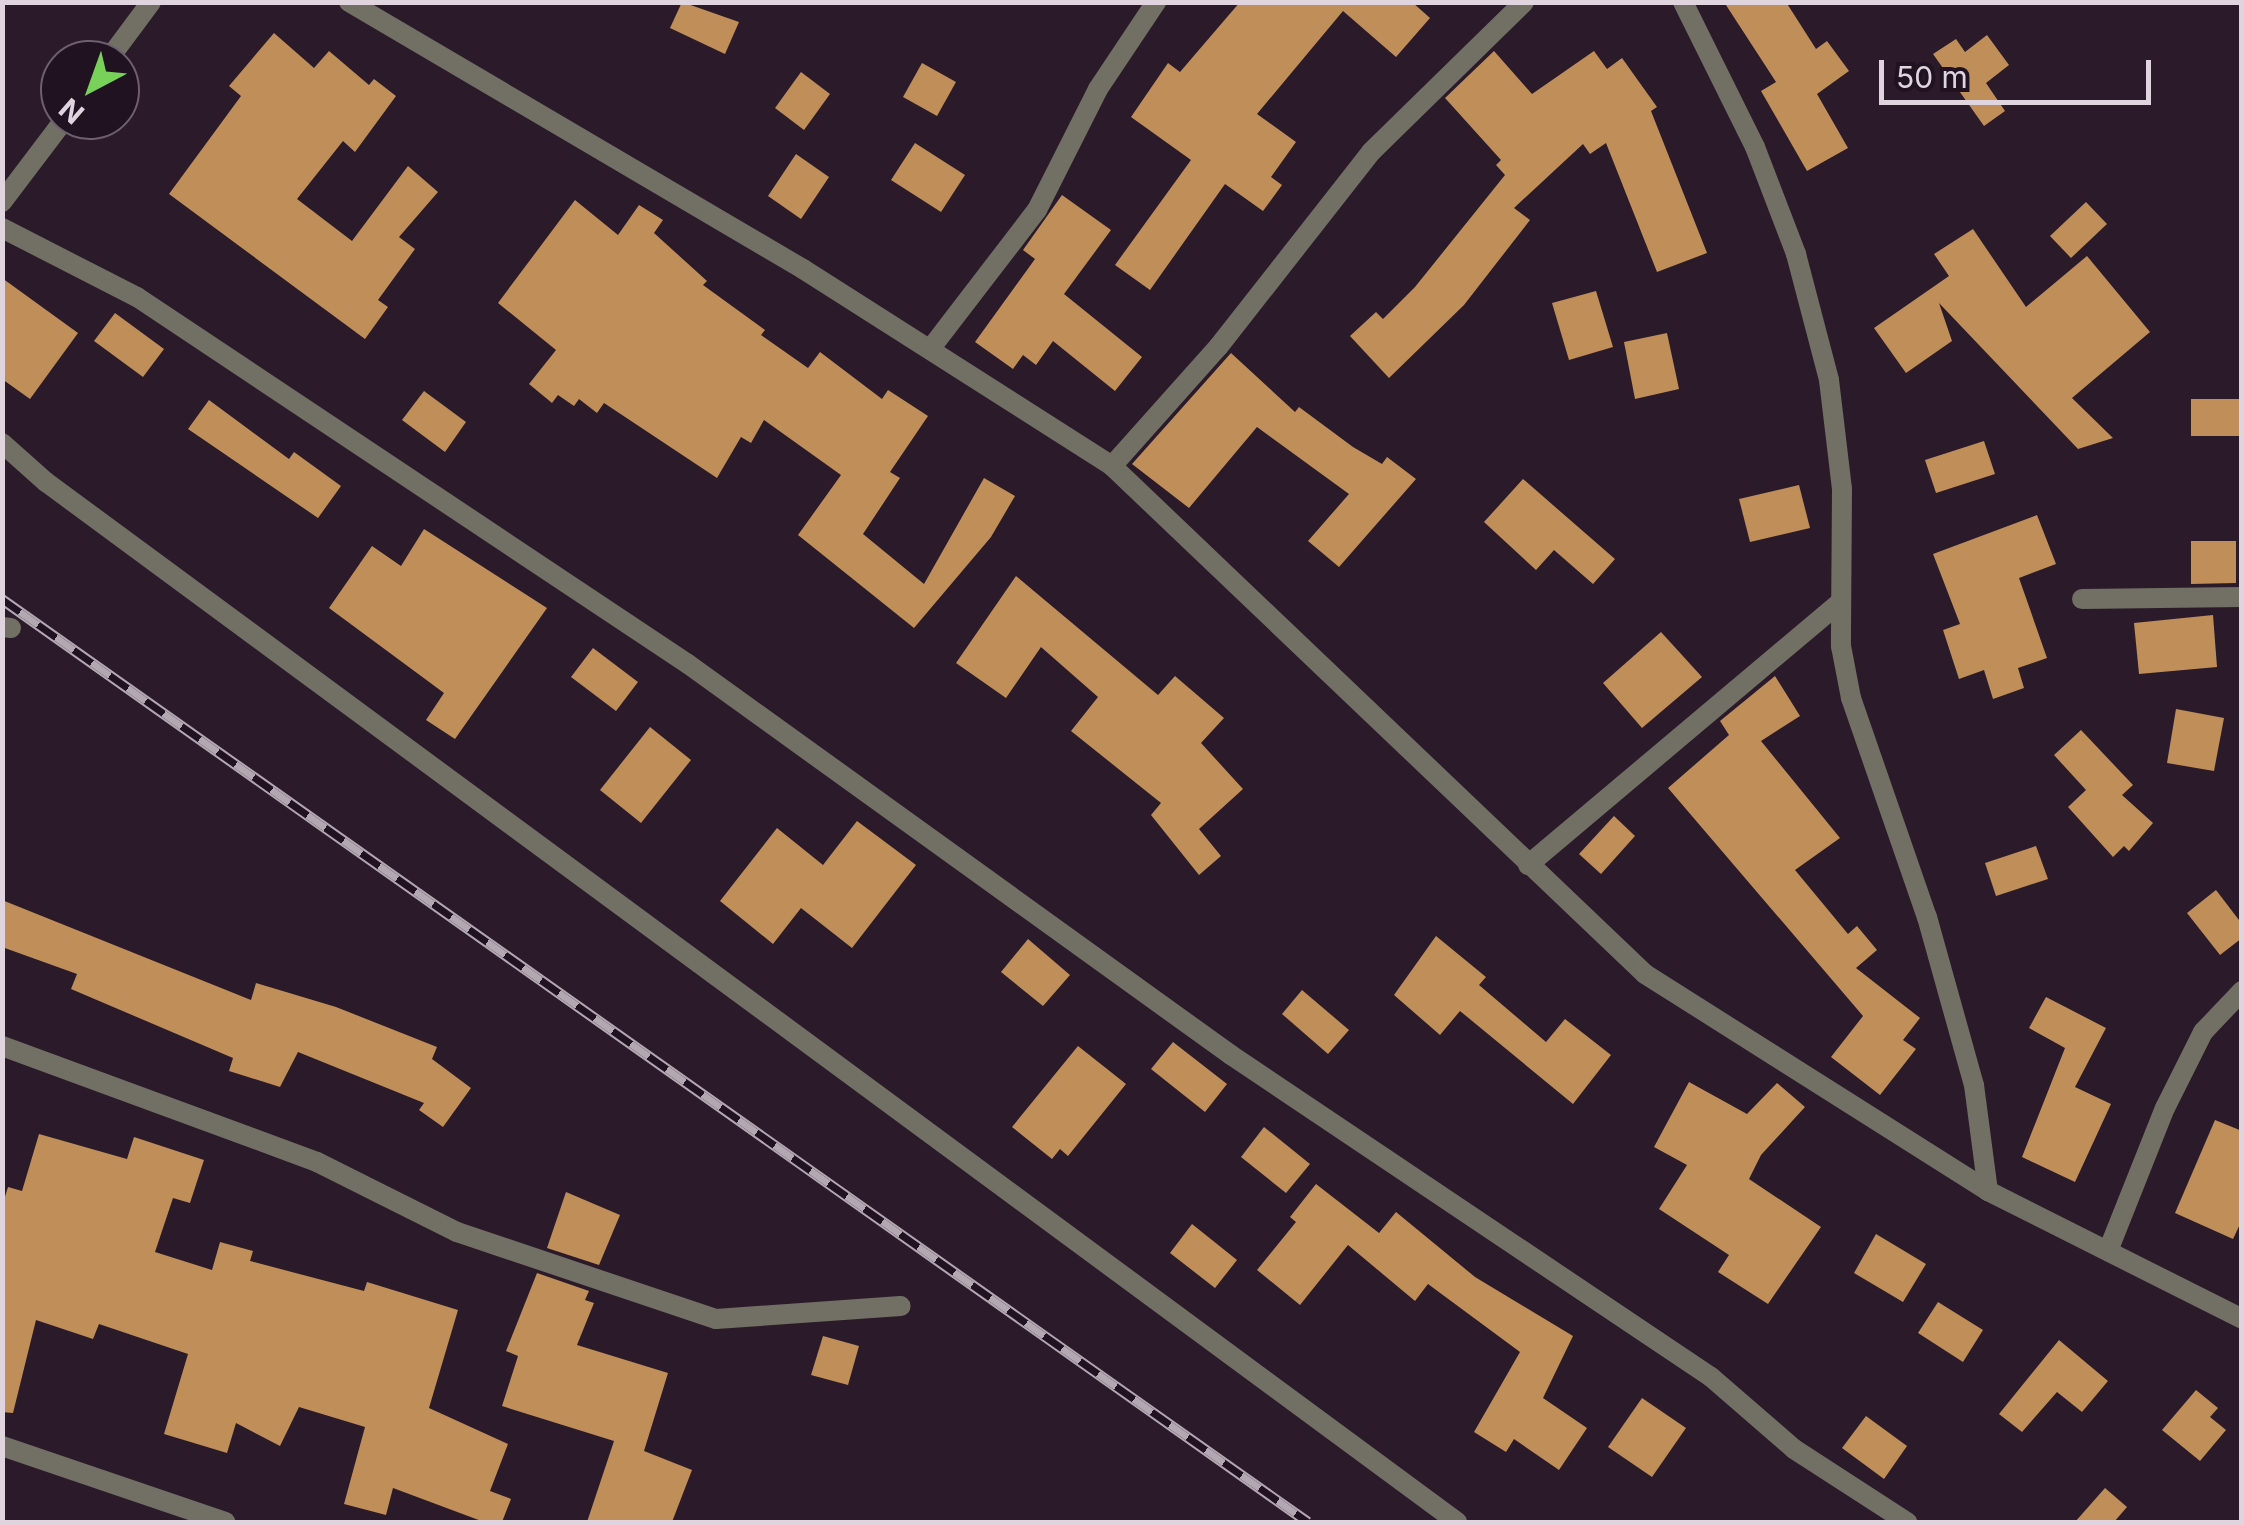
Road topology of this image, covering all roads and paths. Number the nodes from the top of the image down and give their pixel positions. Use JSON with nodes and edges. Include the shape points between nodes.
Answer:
{"nodes":[{"id":1,"x":151,"y":2,"type":"edge"},
{"id":2,"x":349,"y":2,"type":"edge"},
{"id":3,"x":1156,"y":2,"type":"edge"},
{"id":4,"x":1524,"y":2,"type":"edge"},
{"id":5,"x":1683,"y":2,"type":"edge"},
{"id":6,"x":123,"y":40,"type":"edge"},
{"id":7,"x":49,"y":140,"type":"edge"},
{"id":8,"x":2,"y":202,"type":"edge"},
{"id":9,"x":2,"y":228,"type":"edge"},
{"id":10,"x":931,"y":348,"type":"junction"},
{"id":11,"x":2,"y":442,"type":"edge"},
{"id":12,"x":1112,"y":466,"type":"junction"},
{"id":13,"x":2242,"y":597,"type":"edge"},
{"id":14,"x":2082,"y":598,"type":"dead end"},
{"id":15,"x":1841,"y":601,"type":"junction"},
{"id":16,"x":1528,"y":865,"type":"junction"},
{"id":17,"x":2242,"y":991,"type":"edge"},
{"id":18,"x":2,"y":1046,"type":"edge"},
{"id":19,"x":1988,"y":1190,"type":"junction"},
{"id":20,"x":2108,"y":1251,"type":"junction"},
{"id":21,"x":901,"y":1306,"type":"dead end"},
{"id":22,"x":2242,"y":1318,"type":"edge"},
{"id":23,"x":2,"y":1446,"type":"edge"},
{"id":24,"x":225,"y":1522,"type":"edge"},
{"id":25,"x":1457,"y":1522,"type":"edge"},
{"id":26,"x":1908,"y":1522,"type":"edge"}],
"edges":[{"from":1,"to":6,"type":"street"},
{"from":2,"to":10,"type":"street"},
{"from":3,"to":10,"type":"street","via":[[1098,89],[1038,210]]},
{"from":4,"to":12,"type":"street","via":[[1371,152],[1219,346]]},
{"from":5,"to":15,"type":"street","via":[[1756,147],[1796,254],[1829,380],[1842,489]]},
{"from":7,"to":8,"type":"street"},
{"from":9,"to":26,"type":"street","via":[[137,297],[688,664],[1231,1055],[1711,1377],[1794,1449]]},
{"from":10,"to":12,"type":"street"},
{"from":11,"to":25,"type":"street","via":[[46,482]]},
{"from":12,"to":16,"type":"street"},
{"from":13,"to":14,"type":"street"},
{"from":15,"to":16,"type":"street"},
{"from":15,"to":19,"type":"street","via":[[1851,698],[1927,917],[1974,1084]]},
{"from":16,"to":19,"type":"street","via":[[1645,974]]},
{"from":17,"to":20,"type":"street","via":[[2203,1032],[2164,1108]]},
{"from":18,"to":21,"type":"street","via":[[317,1162],[475,1239],[716,1318]]},
{"from":19,"to":20,"type":"street"},
{"from":20,"to":22,"type":"street"},
{"from":23,"to":24,"type":"street"}]}
